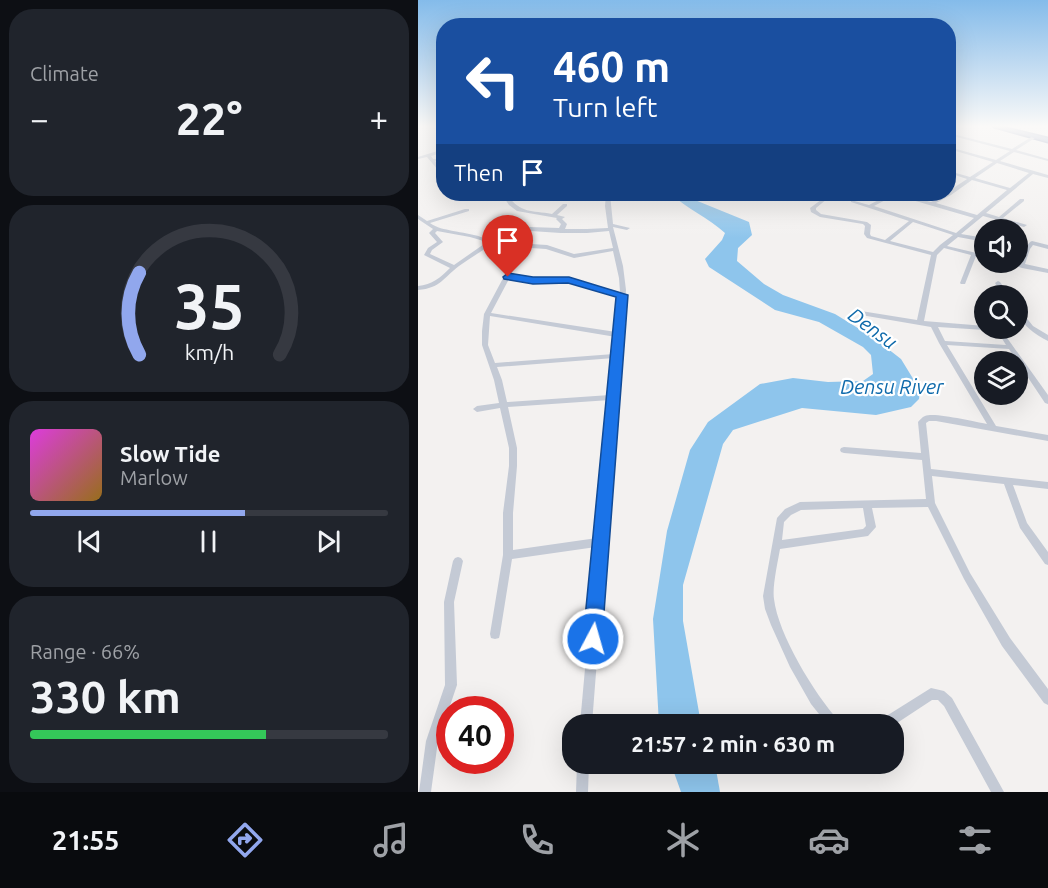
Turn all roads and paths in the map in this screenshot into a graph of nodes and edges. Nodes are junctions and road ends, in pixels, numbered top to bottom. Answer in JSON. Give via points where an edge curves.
{"nodes":[{"id":1,"x":996,"y":164,"type":"edge"},
{"id":2,"x":1000,"y":164,"type":"edge"},
{"id":3,"x":956,"y":173,"type":"edge"},
{"id":4,"x":1031,"y":173,"type":"junction"},
{"id":5,"x":1048,"y":177,"type":"edge"},
{"id":6,"x":973,"y":179,"type":"junction"},
{"id":7,"x":956,"y":189,"type":"edge"},
{"id":8,"x":1011,"y":190,"type":"junction"},
{"id":9,"x":1022,"y":200,"type":"dead end"},
{"id":10,"x":509,"y":201,"type":"edge"},
{"id":11,"x":609,"y":201,"type":"edge"},
{"id":12,"x":822,"y":201,"type":"edge"},
{"id":13,"x":853,"y":201,"type":"dead end"},
{"id":14,"x":882,"y":201,"type":"edge"},
{"id":15,"x":920,"y":201,"type":"edge"},
{"id":16,"x":936,"y":201,"type":"edge"},
{"id":17,"x":931,"y":204,"type":"junction"},
{"id":18,"x":565,"y":205,"type":"dead end"},
{"id":19,"x":870,"y":207,"type":"junction"},
{"id":20,"x":467,"y":210,"type":"dead end"},
{"id":21,"x":554,"y":215,"type":"junction"},
{"id":22,"x":980,"y":216,"type":"junction"},
{"id":23,"x":418,"y":217,"type":"edge"},
{"id":24,"x":999,"y":219,"type":"joint"},
{"id":25,"x":912,"y":221,"type":"junction"},
{"id":26,"x":428,"y":222,"type":"junction"},
{"id":27,"x":612,"y":227,"type":"junction"},
{"id":28,"x":501,"y":228,"type":"dead end"},
{"id":29,"x":627,"y":228,"type":"dead end"},
{"id":30,"x":436,"y":229,"type":"junction"},
{"id":31,"x":561,"y":231,"type":"junction"},
{"id":32,"x":957,"y":235,"type":"junction"},
{"id":33,"x":974,"y":238,"type":"edge"},
{"id":34,"x":887,"y":241,"type":"junction"},
{"id":35,"x":491,"y":242,"type":"junction"},
{"id":36,"x":942,"y":246,"type":"junction"},
{"id":37,"x":1048,"y":247,"type":"edge"},
{"id":38,"x":1028,"y":248,"type":"edge"},
{"id":39,"x":616,"y":249,"type":"junction"},
{"id":40,"x":505,"y":254,"type":"junction"},
{"id":41,"x":934,"y":254,"type":"junction"},
{"id":42,"x":974,"y":255,"type":"joint"},
{"id":43,"x":454,"y":267,"type":"junction"},
{"id":44,"x":1028,"y":267,"type":"edge"},
{"id":45,"x":1048,"y":271,"type":"edge"},
{"id":46,"x":508,"y":277,"type":"junction"},
{"id":47,"x":963,"y":283,"type":"dead end"},
{"id":48,"x":418,"y":288,"type":"edge"},
{"id":49,"x":622,"y":295,"type":"junction"},
{"id":50,"x":861,"y":312,"type":"dead end"},
{"id":51,"x":487,"y":314,"type":"junction"},
{"id":52,"x":920,"y":323,"type":"junction"},
{"id":53,"x":1028,"y":323,"type":"edge"},
{"id":54,"x":934,"y":325,"type":"junction"},
{"id":55,"x":974,"y":327,"type":"edge"},
{"id":56,"x":619,"y":335,"type":"junction"},
{"id":57,"x":1004,"y":339,"type":"edge"},
{"id":58,"x":1048,"y":339,"type":"edge"},
{"id":59,"x":942,"y":343,"type":"junction"},
{"id":60,"x":1009,"y":347,"type":"junction"},
{"id":61,"x":617,"y":356,"type":"junction"},
{"id":62,"x":493,"y":365,"type":"junction"},
{"id":63,"x":612,"y":397,"type":"junction"},
{"id":64,"x":1048,"y":401,"type":"edge"},
{"id":65,"x":503,"y":405,"type":"junction"},
{"id":66,"x":476,"y":409,"type":"dead end"},
{"id":67,"x":993,"y":428,"type":"junction"},
{"id":68,"x":1048,"y":438,"type":"edge"},
{"id":69,"x":844,"y":450,"type":"dead end"},
{"id":70,"x":926,"y":458,"type":"junction"},
{"id":71,"x":928,"y":472,"type":"junction"},
{"id":72,"x":1008,"y":483,"type":"junction"},
{"id":73,"x":1048,"y":486,"type":"edge"},
{"id":74,"x":931,"y":503,"type":"junction"},
{"id":75,"x":867,"y":505,"type":"junction"},
{"id":76,"x":601,"y":542,"type":"junction"},
{"id":77,"x":777,"y":544,"type":"junction"},
{"id":78,"x":508,"y":555,"type":"junction"},
{"id":79,"x":458,"y":561,"type":"dead end"},
{"id":80,"x":1048,"y":561,"type":"edge"},
{"id":81,"x":495,"y":634,"type":"dead end"},
{"id":82,"x":1048,"y":699,"type":"edge"},
{"id":83,"x":587,"y":714,"type":"edge"},
{"id":84,"x":824,"y":714,"type":"edge"},
{"id":85,"x":900,"y":714,"type":"edge"},
{"id":86,"x":583,"y":774,"type":"edge"},
{"id":87,"x":425,"y":792,"type":"edge"},
{"id":88,"x":582,"y":792,"type":"edge"},
{"id":89,"x":998,"y":792,"type":"edge"}],
"edges":[{"from":1,"to":6,"type":"street"},
{"from":2,"to":4,"type":"street"},
{"from":3,"to":6,"type":"street"},
{"from":4,"to":5,"type":"street"},
{"from":4,"to":8,"type":"street"},
{"from":6,"to":7,"type":"street"},
{"from":6,"to":8,"type":"street"},
{"from":8,"to":22,"type":"street"},
{"from":9,"to":24,"type":"street"},
{"from":10,"to":21,"type":"street","via":[[519,210]]},
{"from":11,"to":27,"type":"street"},
{"from":12,"to":34,"type":"street","via":[[813,211],[865,223],[869,237]]},
{"from":13,"to":19,"type":"street"},
{"from":14,"to":19,"type":"street"},
{"from":15,"to":17,"type":"street"},
{"from":16,"to":17,"type":"street"},
{"from":17,"to":22,"type":"street"},
{"from":18,"to":21,"type":"street"},
{"from":19,"to":25,"type":"street"},
{"from":20,"to":26,"type":"street"},
{"from":21,"to":31,"type":"street","via":[[562,217]]},
{"from":22,"to":24,"type":"street"},
{"from":22,"to":32,"type":"street"},
{"from":23,"to":26,"type":"street"},
{"from":25,"to":32,"type":"street"},
{"from":25,"to":34,"type":"street"},
{"from":26,"to":30,"type":"street"},
{"from":27,"to":29,"type":"street"},
{"from":27,"to":31,"type":"street"},
{"from":27,"to":39,"type":"street"},
{"from":28,"to":31,"type":"street"},
{"from":30,"to":35,"type":"street"},
{"from":30,"to":43,"type":"street","via":[[432,233],[440,242],[427,255]]},
{"from":32,"to":33,"type":"street"},
{"from":32,"to":36,"type":"street"},
{"from":34,"to":41,"type":"street"},
{"from":35,"to":40,"type":"street"},
{"from":35,"to":43,"type":"street"},
{"from":36,"to":41,"type":"street"},
{"from":36,"to":42,"type":"street"},
{"from":37,"to":38,"type":"street","via":[[1033,243]]},
{"from":39,"to":40,"type":"street","via":[[574,256],[530,246]]},
{"from":39,"to":49,"type":"street"},
{"from":40,"to":46,"type":"street","via":[[512,267]]},
{"from":41,"to":52,"type":"street"},
{"from":42,"to":47,"type":"street"},
{"from":43,"to":48,"type":"street","via":[[438,282]]},
{"from":44,"to":45,"type":"street"},
{"from":46,"to":49,"type":"street","via":[[569,280]]},
{"from":46,"to":51,"type":"street"},
{"from":49,"to":56,"type":"street"},
{"from":50,"to":52,"type":"street"},
{"from":51,"to":56,"type":"street"},
{"from":51,"to":62,"type":"street","via":[[485,345]]},
{"from":52,"to":54,"type":"street"},
{"from":53,"to":58,"type":"street"},
{"from":54,"to":55,"type":"street"},
{"from":54,"to":59,"type":"street"},
{"from":56,"to":61,"type":"street"},
{"from":57,"to":60,"type":"street"},
{"from":59,"to":60,"type":"street"},
{"from":59,"to":67,"type":"street"},
{"from":60,"to":64,"type":"street"},
{"from":61,"to":62,"type":"street"},
{"from":61,"to":63,"type":"street"},
{"from":62,"to":65,"type":"street"},
{"from":63,"to":65,"type":"street"},
{"from":63,"to":76,"type":"street"},
{"from":65,"to":66,"type":"street"},
{"from":65,"to":78,"type":"street","via":[[513,457]]},
{"from":67,"to":68,"type":"street"},
{"from":67,"to":70,"type":"street","via":[[927,418],[922,422]]},
{"from":69,"to":70,"type":"street"},
{"from":70,"to":71,"type":"street"},
{"from":71,"to":72,"type":"street"},
{"from":71,"to":74,"type":"street"},
{"from":72,"to":73,"type":"street"},
{"from":72,"to":80,"type":"street","via":[[1023,525]]},
{"from":74,"to":75,"type":"street"},
{"from":74,"to":82,"type":"street","via":[[1006,642]]},
{"from":75,"to":77,"type":"street","via":[[793,508],[780,521]]},
{"from":75,"to":77,"type":"street","via":[[871,527],[865,533]]},
{"from":76,"to":78,"type":"street"},
{"from":76,"to":83,"type":"street"},
{"from":77,"to":84,"type":"street","via":[[769,605]]},
{"from":78,"to":81,"type":"street"},
{"from":79,"to":87,"type":"street","via":[[449,602],[451,685],[432,741]]},
{"from":85,"to":89,"type":"street","via":[[931,694],[940,695],[948,702]]},
{"from":86,"to":88,"type":"street"}]}
